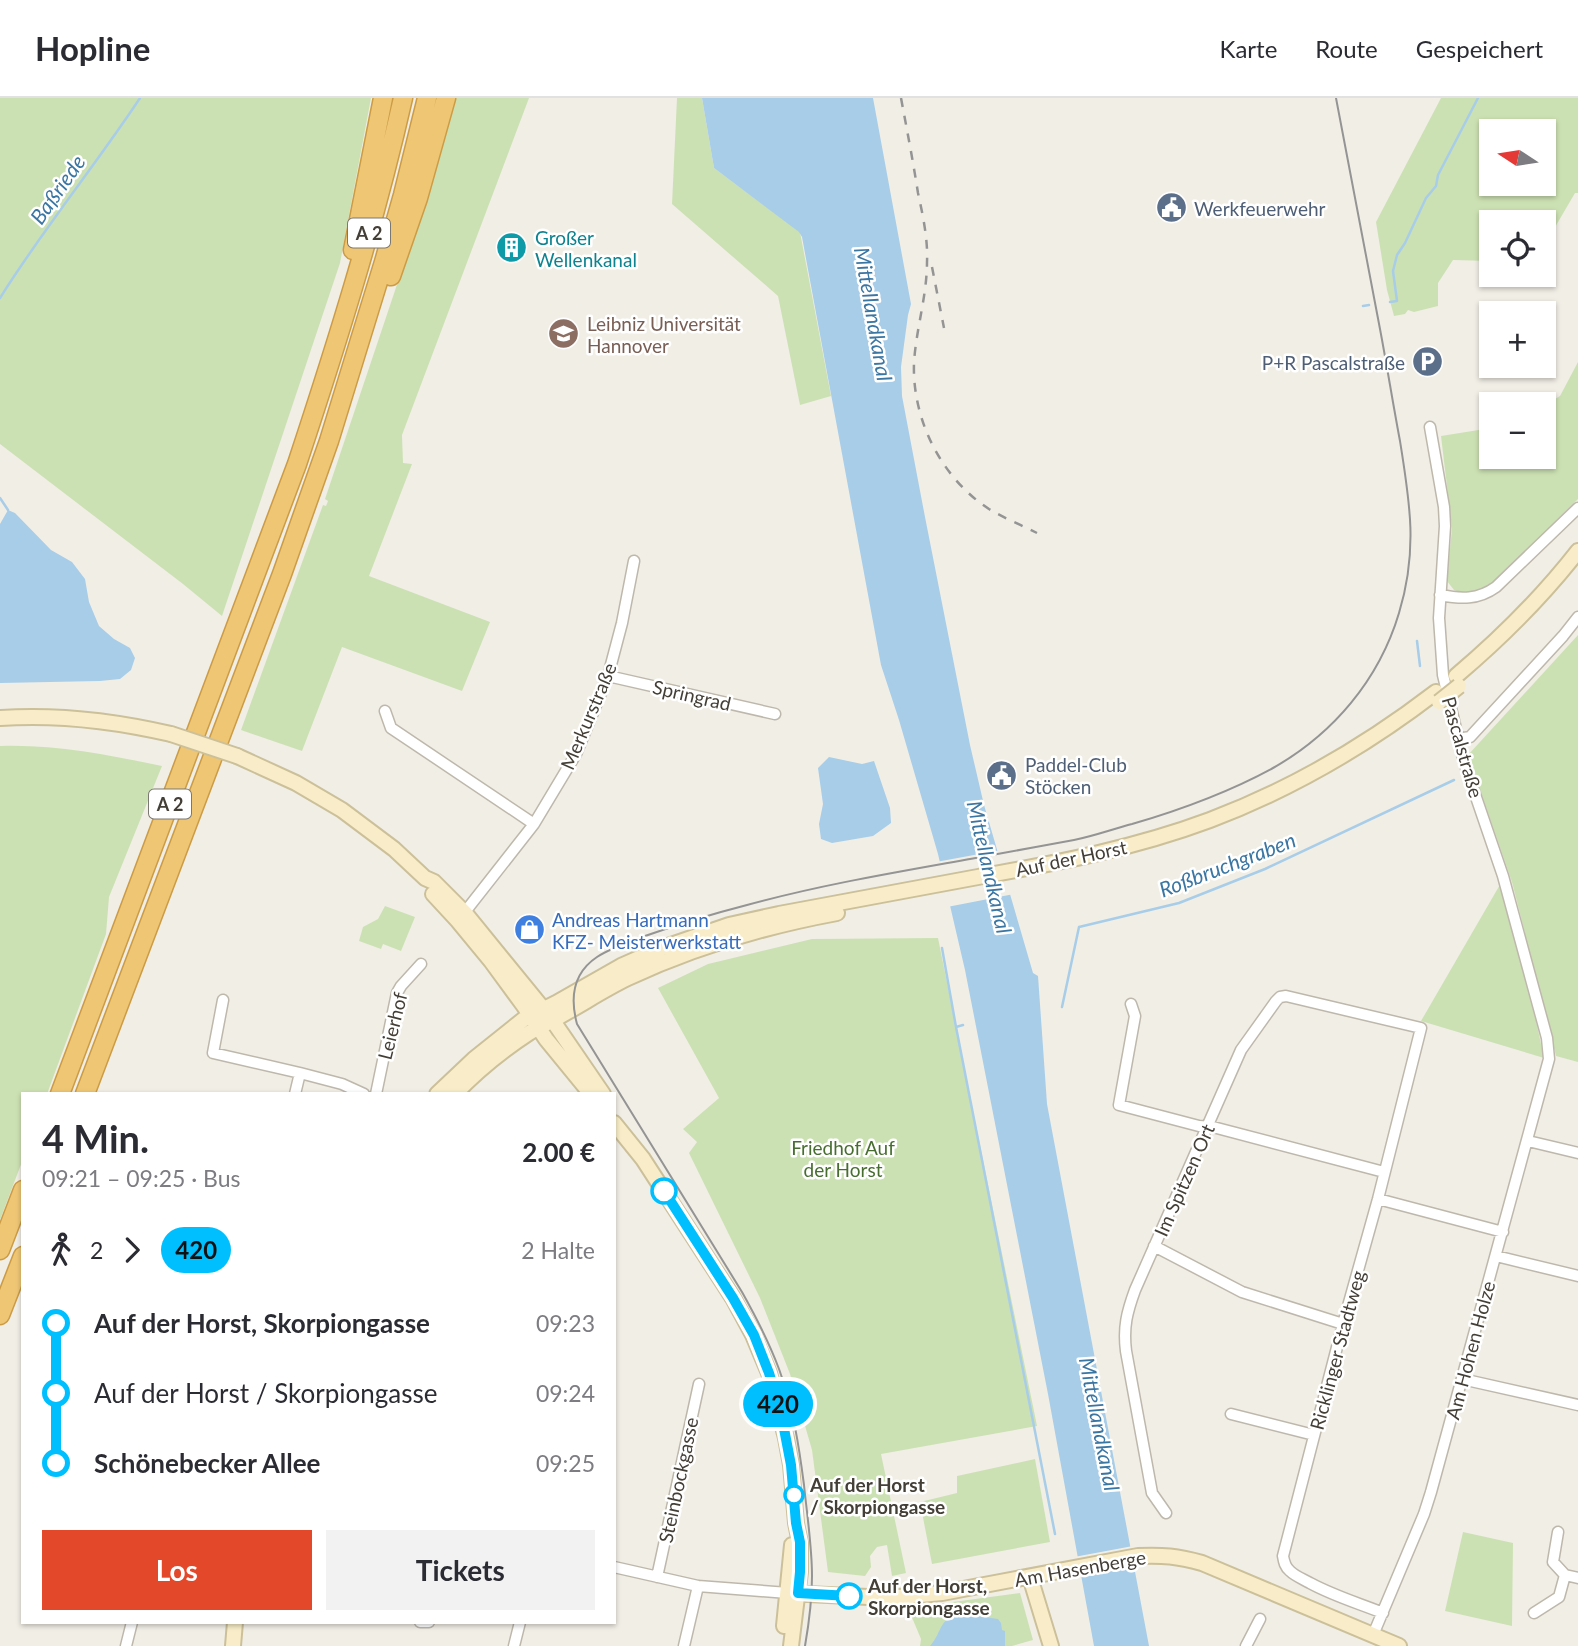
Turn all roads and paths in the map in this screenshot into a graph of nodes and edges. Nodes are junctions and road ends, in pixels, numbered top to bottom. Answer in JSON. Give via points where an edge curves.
{"nodes":[{"id":1,"x":383,"y":98,"type":"edge"},
{"id":2,"x":403,"y":98,"type":"edge"},
{"id":3,"x":427,"y":98,"type":"edge"},
{"id":4,"x":446,"y":98,"type":"edge"},
{"id":5,"x":356,"y":356,"type":"junction"},
{"id":6,"x":329,"y":366,"type":"junction"},
{"id":7,"x":1430,"y":427,"type":"dead end"},
{"id":8,"x":1578,"y":508,"type":"edge"},
{"id":9,"x":1578,"y":551,"type":"edge"},
{"id":10,"x":634,"y":561,"type":"dead end"},
{"id":11,"x":1578,"y":565,"type":"edge"},
{"id":12,"x":1440,"y":595,"type":"junction"},
{"id":13,"x":1578,"y":617,"type":"edge"},
{"id":14,"x":608,"y":676,"type":"junction"},
{"id":15,"x":1458,"y":681,"type":"junction"},
{"id":16,"x":385,"y":711,"type":"dead end"},
{"id":17,"x":775,"y":714,"type":"dead end"},
{"id":18,"x":0,"y":718,"type":"edge"},
{"id":19,"x":1458,"y":739,"type":"junction"},
{"id":20,"x":534,"y":824,"type":"junction"},
{"id":21,"x":462,"y":917,"type":"junction"},
{"id":22,"x":421,"y":964,"type":"dead end"},
{"id":23,"x":223,"y":1000,"type":"dead end"},
{"id":24,"x":1131,"y":1003,"type":"dead end"},
{"id":25,"x":541,"y":1018,"type":"junction"},
{"id":26,"x":1421,"y":1028,"type":"joint"},
{"id":27,"x":1549,"y":1059,"type":"joint"},
{"id":28,"x":300,"y":1073,"type":"junction"},
{"id":29,"x":61,"y":1092,"type":"edge"},
{"id":30,"x":86,"y":1092,"type":"edge"},
{"id":31,"x":295,"y":1092,"type":"edge"},
{"id":32,"x":360,"y":1092,"type":"edge"},
{"id":33,"x":376,"y":1092,"type":"edge"},
{"id":34,"x":440,"y":1092,"type":"edge"},
{"id":35,"x":457,"y":1092,"type":"edge"},
{"id":36,"x":589,"y":1092,"type":"edge"},
{"id":37,"x":601,"y":1092,"type":"edge"},
{"id":38,"x":616,"y":1115,"type":"edge"},
{"id":39,"x":616,"y":1125,"type":"edge"},
{"id":40,"x":1207,"y":1126,"type":"junction"},
{"id":41,"x":1528,"y":1141,"type":"junction"},
{"id":42,"x":634,"y":1147,"type":"junction"},
{"id":43,"x":1578,"y":1153,"type":"edge"},
{"id":44,"x":1384,"y":1172,"type":"junction"},
{"id":45,"x":21,"y":1195,"type":"edge"},
{"id":46,"x":1378,"y":1199,"type":"junction"},
{"id":47,"x":1503,"y":1232,"type":"junction"},
{"id":48,"x":1154,"y":1246,"type":"junction"},
{"id":49,"x":0,"y":1250,"type":"edge"},
{"id":50,"x":1496,"y":1256,"type":"junction"},
{"id":51,"x":21,"y":1261,"type":"edge"},
{"id":52,"x":1578,"y":1276,"type":"edge"},
{"id":53,"x":0,"y":1315,"type":"edge"},
{"id":54,"x":1343,"y":1324,"type":"junction"},
{"id":55,"x":1462,"y":1379,"type":"junction"},
{"id":56,"x":699,"y":1384,"type":"dead end"},
{"id":57,"x":1578,"y":1405,"type":"edge"},
{"id":58,"x":1231,"y":1414,"type":"dead end"},
{"id":59,"x":1314,"y":1436,"type":"junction"},
{"id":60,"x":1166,"y":1513,"type":"dead end"},
{"id":61,"x":1558,"y":1532,"type":"dead end"},
{"id":62,"x":616,"y":1567,"type":"edge"},
{"id":63,"x":1564,"y":1575,"type":"junction"},
{"id":64,"x":657,"y":1577,"type":"junction"},
{"id":65,"x":1030,"y":1577,"type":"junction"},
{"id":66,"x":1578,"y":1578,"type":"edge"},
{"id":67,"x":698,"y":1586,"type":"junction"},
{"id":68,"x":793,"y":1593,"type":"junction"},
{"id":69,"x":1383,"y":1613,"type":"junction"},
{"id":70,"x":1534,"y":1613,"type":"dead end"},
{"id":71,"x":1260,"y":1619,"type":"dead end"},
{"id":72,"x":132,"y":1624,"type":"edge"},
{"id":73,"x":235,"y":1624,"type":"edge"},
{"id":74,"x":520,"y":1624,"type":"edge"},
{"id":75,"x":1373,"y":1635,"type":"junction"},
{"id":76,"x":126,"y":1646,"type":"edge"},
{"id":77,"x":233,"y":1646,"type":"edge"},
{"id":78,"x":514,"y":1646,"type":"edge"},
{"id":79,"x":684,"y":1646,"type":"edge"},
{"id":80,"x":782,"y":1646,"type":"edge"},
{"id":81,"x":791,"y":1646,"type":"edge"},
{"id":82,"x":1051,"y":1646,"type":"edge"},
{"id":83,"x":1245,"y":1646,"type":"edge"},
{"id":84,"x":1399,"y":1646,"type":"edge"}],
"edges":[{"from":1,"to":6,"type":"highway"},
{"from":2,"to":6,"type":"highway","number":"A 2"},
{"from":3,"to":5,"type":"highway","number":"A 2"},
{"from":4,"to":5,"type":"highway","via":[[405,239]]},
{"from":5,"to":30,"type":"highway","number":"A 2","via":[[282,574]]},
{"from":6,"to":29,"type":"highway","number":"A 2","via":[[298,464]]},
{"from":7,"to":12,"type":"street","name":"Pascalstraße","via":[[1444,507]]},
{"from":8,"to":12,"type":"street","via":[[1488,593],[1468,598]]},
{"from":9,"to":15,"type":"street","name":"Auf der Horst"},
{"from":10,"to":14,"type":"street","name":"Merkurstraße"},
{"from":11,"to":15,"type":"street","name":"Auf der Horst","via":[[1517,633]]},
{"from":12,"to":19,"type":"street","name":"Pascalstraße","via":[[1443,675]]},
{"from":13,"to":19,"type":"street","via":[[1470,737]]},
{"from":14,"to":17,"type":"street","name":"Springrad"},
{"from":14,"to":20,"type":"street","name":"Merkurstraße","via":[[576,754]]},
{"from":15,"to":25,"type":"street","name":"Auf der Horst","via":[[1333,762],[1210,820],[1128,847],[1014,875],[729,925],[621,966]]},
{"from":16,"to":20,"type":"street","via":[[391,727]]},
{"from":18,"to":21,"type":"street","bridge":true,"via":[[63,717],[171,734],[284,776],[342,810],[394,849],[425,878],[427,888]]},
{"from":19,"to":27,"type":"street","name":"Pascalstraße","via":[[1503,876]]},
{"from":20,"to":21,"type":"street","name":"Merkurstraße"},
{"from":21,"to":25,"type":"street","via":[[491,961]]},
{"from":22,"to":33,"type":"street","name":"Leierhof","via":[[397,993]]},
{"from":23,"to":28,"type":"street","via":[[213,1053]]},
{"from":24,"to":40,"type":"street","via":[[1135,1016],[1119,1105]]},
{"from":25,"to":34,"type":"street","name":"Auf der Horst","via":[[524,1018]]},
{"from":25,"to":35,"type":"street","name":"Auf der Horst"},
{"from":25,"to":36,"type":"street","via":[[550,1045]]},
{"from":25,"to":37,"type":"street"},
{"from":26,"to":40,"type":"street","name":"Im Spitzen Ort","via":[[1291,996],[1280,998],[1241,1050]]},
{"from":26,"to":44,"type":"street","name":"Ricklinger Stadtweg"},
{"from":27,"to":41,"type":"street","name":"Am Hohen Holze"},
{"from":28,"to":31,"type":"street"},
{"from":28,"to":32,"type":"street"},
{"from":38,"to":42,"type":"street"},
{"from":39,"to":42,"type":"street"},
{"from":40,"to":44,"type":"street"},
{"from":40,"to":48,"type":"street","name":"Im Spitzen Ort"},
{"from":41,"to":43,"type":"street"},
{"from":41,"to":47,"type":"street","name":"Am Hohen Holze"},
{"from":42,"to":68,"type":"street","via":[[719,1276],[754,1335],[769,1373],[791,1465],[796,1523]]},
{"from":44,"to":46,"type":"street","name":"Ricklinger Stadtweg"},
{"from":45,"to":49,"type":"highway"},
{"from":46,"to":47,"type":"street"},
{"from":46,"to":54,"type":"street","name":"Ricklinger Stadtweg"},
{"from":47,"to":50,"type":"street","name":"Am Hohen Holze"},
{"from":48,"to":54,"type":"street","via":[[1242,1292]]},
{"from":48,"to":60,"type":"street","name":"Im Spitzen Ort","via":[[1126,1316],[1124,1334],[1152,1493]]},
{"from":50,"to":52,"type":"street"},
{"from":50,"to":55,"type":"street","name":"Am Hohen Holze"},
{"from":51,"to":53,"type":"highway"},
{"from":54,"to":59,"type":"street","name":"Ricklinger Stadtweg"},
{"from":55,"to":57,"type":"street"},
{"from":55,"to":69,"type":"street","name":"Am Hohen Holze","via":[[1424,1514]]},
{"from":56,"to":64,"type":"street","name":"Steinbockgasse"},
{"from":58,"to":59,"type":"street"},
{"from":59,"to":69,"type":"street","name":"Ricklinger Stadtweg","via":[[1284,1563],[1297,1576],[1332,1595]]},
{"from":61,"to":63,"type":"street","via":[[1553,1562]]},
{"from":62,"to":64,"type":"street"},
{"from":63,"to":66,"type":"street"},
{"from":63,"to":70,"type":"street","via":[[1559,1597]]},
{"from":64,"to":67,"type":"street"},
{"from":65,"to":68,"type":"street","name":"Am Hasenberge","via":[[888,1598]]},
{"from":65,"to":75,"type":"street","name":"Am Hasenberge","via":[[1138,1556],[1182,1557]]},
{"from":65,"to":82,"type":"street"},
{"from":67,"to":68,"type":"street"},
{"from":67,"to":79,"type":"street"},
{"from":68,"to":80,"type":"street"},
{"from":68,"to":81,"type":"street"},
{"from":69,"to":75,"type":"street","name":"Am Hohen Holze"},
{"from":71,"to":83,"type":"street"},
{"from":72,"to":76,"type":"street"},
{"from":73,"to":77,"type":"street"},
{"from":74,"to":78,"type":"street"},
{"from":75,"to":84,"type":"street","name":"Am Hasenberge"}]}
